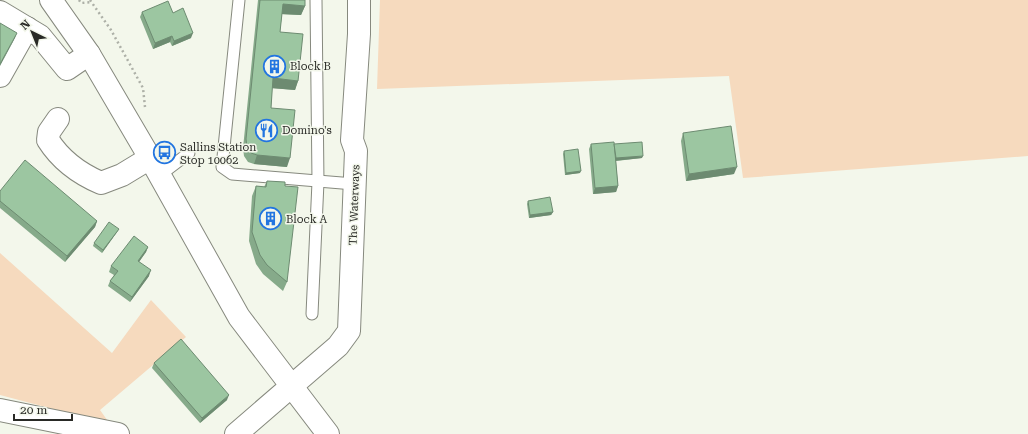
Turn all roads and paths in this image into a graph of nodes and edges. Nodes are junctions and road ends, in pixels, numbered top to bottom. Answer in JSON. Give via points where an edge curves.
{"nodes":[{"id":1,"x":51,"y":0,"type":"edge"},
{"id":2,"x":79,"y":0,"type":"edge"},
{"id":3,"x":239,"y":0,"type":"edge"},
{"id":4,"x":316,"y":0,"type":"edge"},
{"id":5,"x":359,"y":0,"type":"edge"},
{"id":6,"x":91,"y":1,"type":"edge"},
{"id":7,"x":0,"y":12,"type":"edge"},
{"id":8,"x":27,"y":28,"type":"junction"},
{"id":9,"x":89,"y":54,"type":"junction"},
{"id":10,"x":0,"y":76,"type":"edge"},
{"id":11,"x":147,"y":111,"type":"dead end"},
{"id":12,"x":58,"y":119,"type":"dead end"},
{"id":13,"x":189,"y":153,"type":"dead end"},
{"id":14,"x":155,"y":167,"type":"junction"},
{"id":15,"x":318,"y":182,"type":"junction"},
{"id":16,"x":354,"y":184,"type":"junction"},
{"id":17,"x":312,"y":314,"type":"dead end"},
{"id":18,"x":292,"y":387,"type":"junction"},
{"id":19,"x":0,"y":410,"type":"edge"},
{"id":20,"x":118,"y":434,"type":"edge"},
{"id":21,"x":236,"y":434,"type":"edge"},
{"id":22,"x":328,"y":434,"type":"edge"}],
"edges":[{"from":1,"to":9,"type":"street"},
{"from":2,"to":6,"type":"path","via":[[81,3]]},
{"from":3,"to":15,"type":"lane","via":[[222,167],[232,174]]},
{"from":4,"to":15,"type":"lane"},
{"from":5,"to":16,"type":"street","name":"The Waterways","via":[[352,140],[356,151]]},
{"from":6,"to":11,"type":"path","via":[[111,30],[143,88]]},
{"from":7,"to":8,"type":"street"},
{"from":8,"to":9,"type":"street","via":[[40,36],[67,69]]},
{"from":8,"to":10,"type":"street"},
{"from":9,"to":14,"type":"street"},
{"from":12,"to":14,"type":"street","via":[[49,132],[48,140],[53,148],[84,176],[101,183]]},
{"from":13,"to":14,"type":"lane"},
{"from":14,"to":18,"type":"street","via":[[239,317]]},
{"from":15,"to":16,"type":"lane"},
{"from":15,"to":17,"type":"lane"},
{"from":16,"to":18,"type":"street","name":"The Waterways","via":[[349,331],[338,346]]},
{"from":18,"to":21,"type":"street","name":"The Waterways"},
{"from":18,"to":22,"type":"street"},
{"from":19,"to":20,"type":"street"}]}
